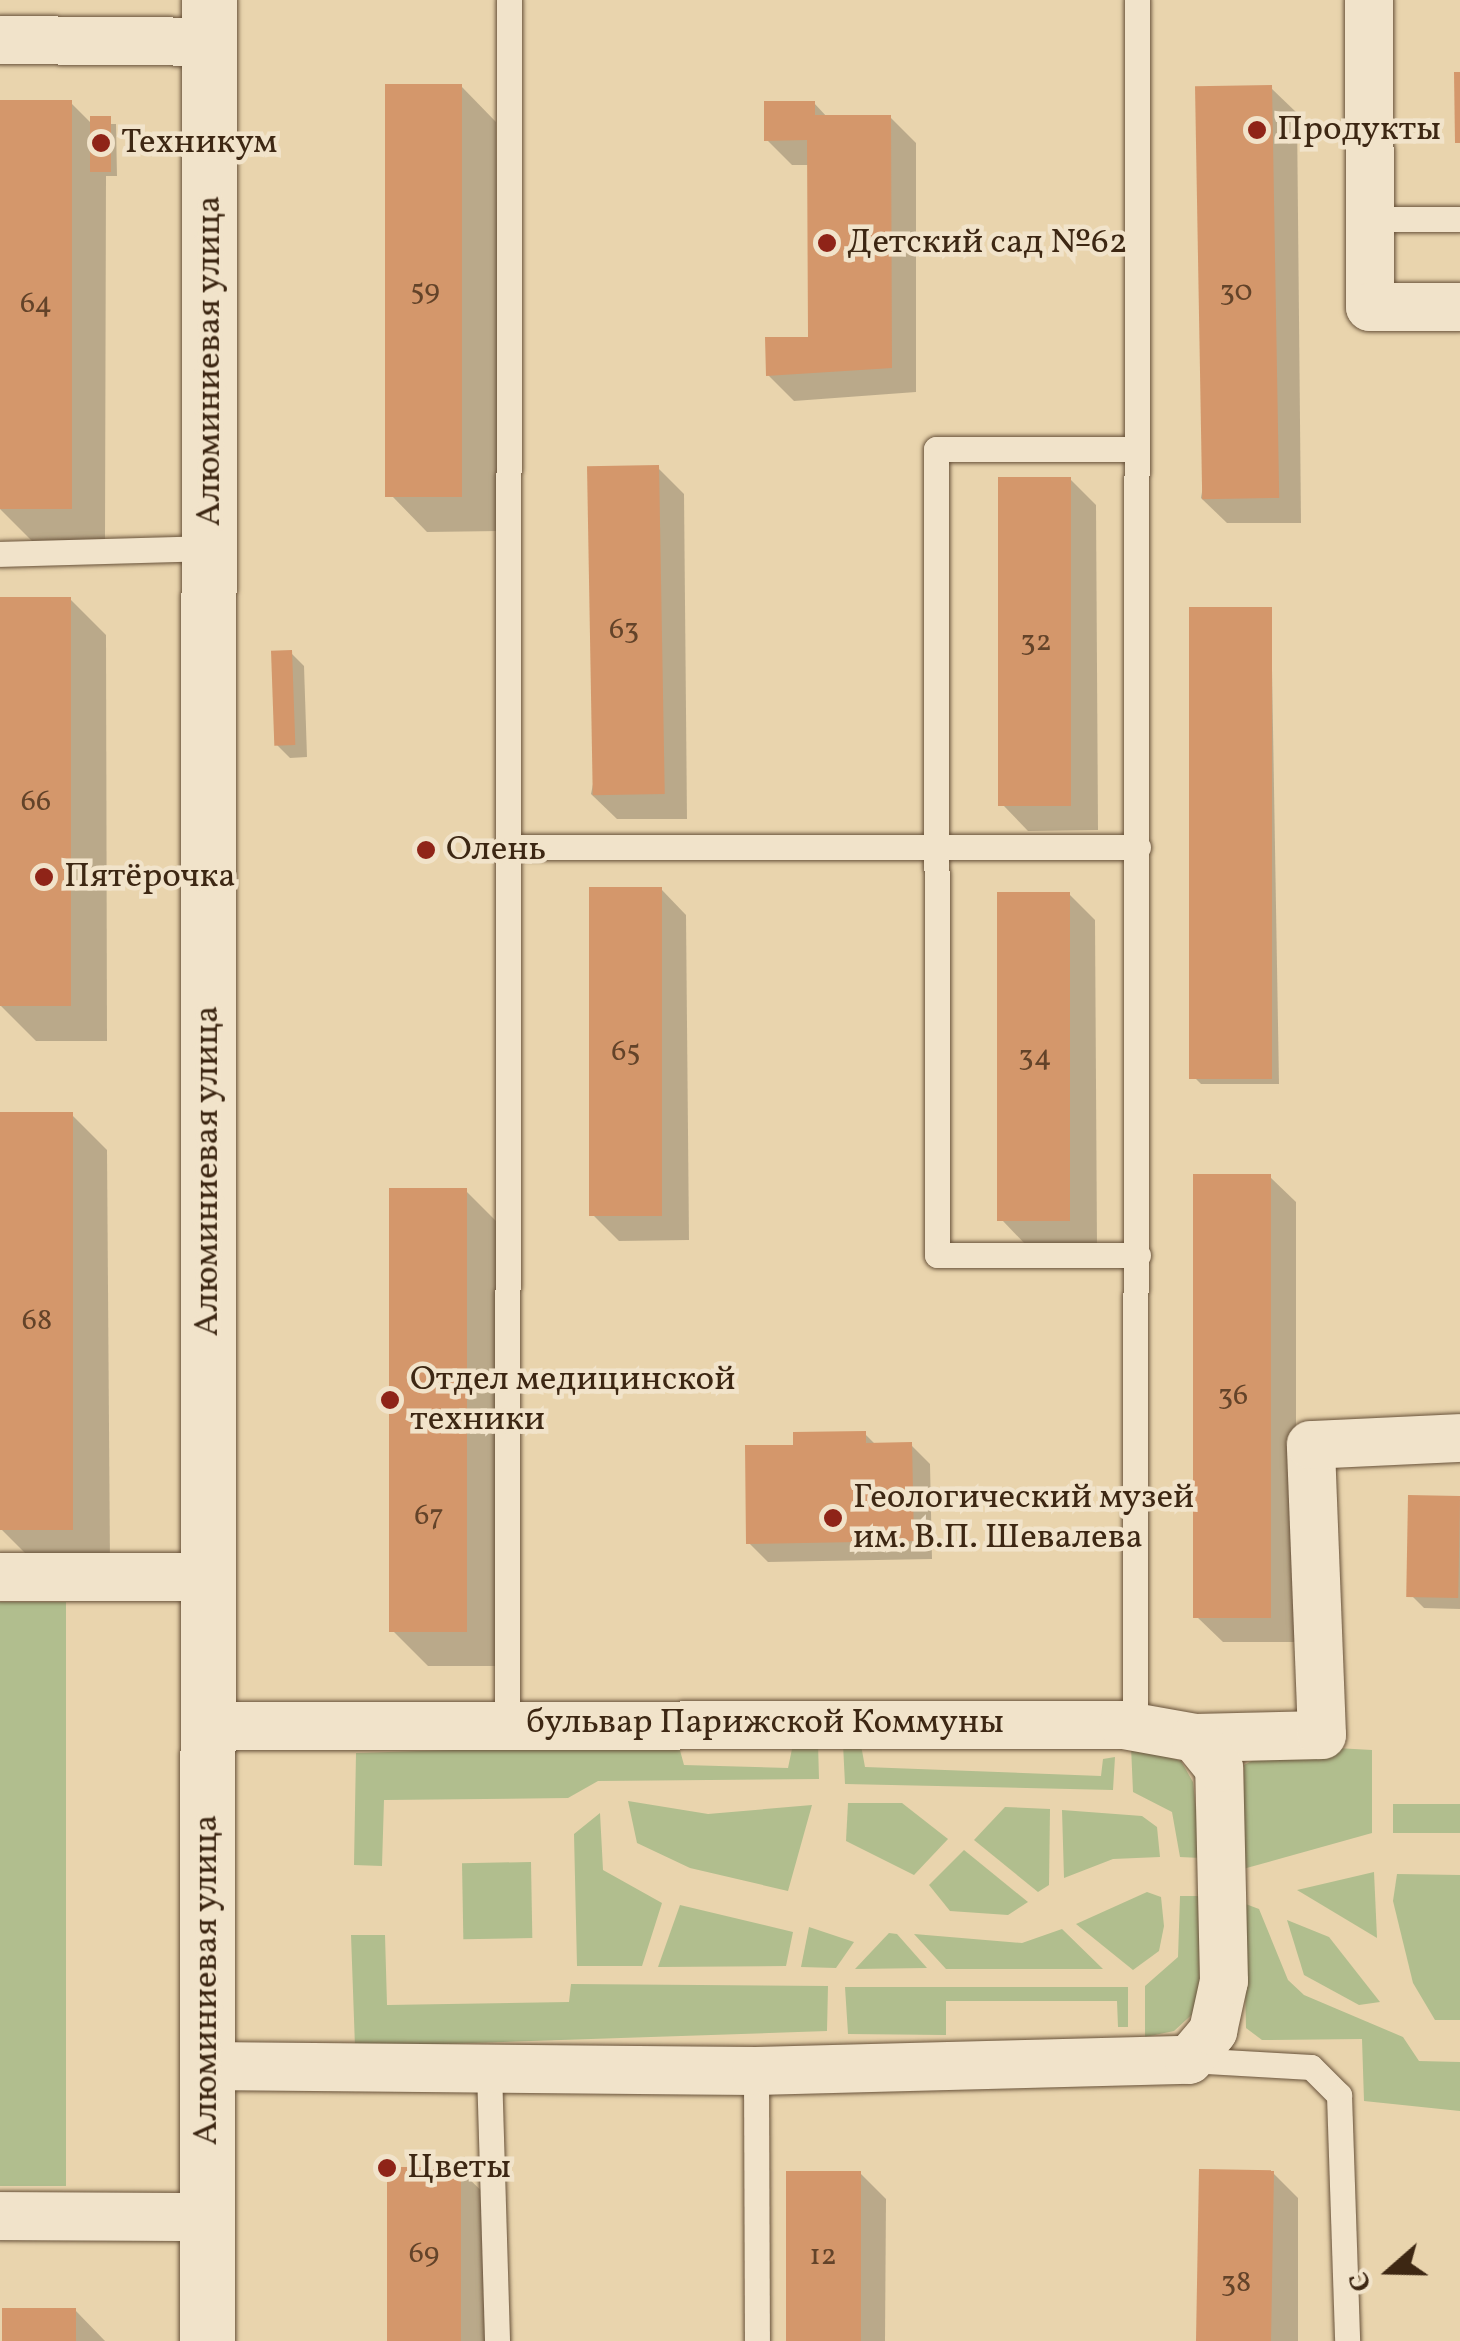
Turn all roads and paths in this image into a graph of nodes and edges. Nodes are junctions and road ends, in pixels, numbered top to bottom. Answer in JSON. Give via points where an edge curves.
{"nodes":[{"id":1,"x":509,"y":0,"type":"edge"},
{"id":2,"x":1137,"y":0,"type":"edge"},
{"id":3,"x":1369,"y":0,"type":"edge"},
{"id":4,"x":210,"y":21,"type":"edge"},
{"id":5,"x":0,"y":40,"type":"edge"},
{"id":6,"x":1370,"y":219,"type":"junction"},
{"id":7,"x":1460,"y":220,"type":"edge"},
{"id":8,"x":1460,"y":307,"type":"edge"},
{"id":9,"x":1137,"y":448,"type":"junction"},
{"id":10,"x":210,"y":548,"type":"junction"},
{"id":11,"x":0,"y":554,"type":"edge"},
{"id":12,"x":510,"y":847,"type":"junction"},
{"id":13,"x":937,"y":847,"type":"junction"},
{"id":14,"x":1138,"y":847,"type":"junction"},
{"id":15,"x":1138,"y":1256,"type":"junction"},
{"id":16,"x":1460,"y":1438,"type":"edge"},
{"id":17,"x":207,"y":1576,"type":"junction"},
{"id":18,"x":0,"y":1577,"type":"edge"},
{"id":19,"x":507,"y":1722,"type":"junction"},
{"id":20,"x":1135,"y":1725,"type":"junction"},
{"id":21,"x":208,"y":1726,"type":"junction"},
{"id":22,"x":1195,"y":1738,"type":"junction"},
{"id":23,"x":1188,"y":2060,"type":"junction"},
{"id":24,"x":205,"y":2066,"type":"junction"},
{"id":25,"x":490,"y":2070,"type":"junction"},
{"id":26,"x":756,"y":2071,"type":"junction"},
{"id":27,"x":0,"y":2216,"type":"edge"},
{"id":28,"x":206,"y":2216,"type":"junction"},
{"id":29,"x":207,"y":2341,"type":"edge"},
{"id":30,"x":497,"y":2341,"type":"edge"},
{"id":31,"x":757,"y":2341,"type":"edge"},
{"id":32,"x":1347,"y":2341,"type":"edge"}],
"edges":[{"from":1,"to":12,"type":"lane"},
{"from":2,"to":9,"type":"lane"},
{"from":3,"to":6,"type":"street"},
{"from":4,"to":5,"type":"street"},
{"from":4,"to":10,"type":"main road","name":"Алюминиевая улица"},
{"from":6,"to":7,"type":"lane"},
{"from":6,"to":8,"type":"street","via":[[1370,307]]},
{"from":9,"to":13,"type":"lane","via":[[936,448]]},
{"from":9,"to":14,"type":"lane"},
{"from":10,"to":11,"type":"lane"},
{"from":10,"to":17,"type":"main road","name":"Алюминиевая улица"},
{"from":12,"to":13,"type":"lane"},
{"from":12,"to":19,"type":"lane"},
{"from":13,"to":14,"type":"lane"},
{"from":13,"to":15,"type":"lane","via":[[937,1255]]},
{"from":14,"to":15,"type":"lane"},
{"from":15,"to":20,"type":"lane"},
{"from":16,"to":22,"type":"street","name":"бульвар Парижской Коммуны","via":[[1311,1445],[1322,1736]]},
{"from":17,"to":18,"type":"street"},
{"from":17,"to":21,"type":"main road","name":"Алюминиевая улица"},
{"from":19,"to":20,"type":"street","name":"бульвар Парижской Коммуны"},
{"from":19,"to":21,"type":"street","name":"бульвар Парижской Коммуны"},
{"from":20,"to":22,"type":"street","name":"бульвар Парижской Коммуны"},
{"from":21,"to":24,"type":"main road","name":"Алюминиевая улица"},
{"from":22,"to":23,"type":"street","via":[[1219,1768],[1224,1980],[1213,2031]]},
{"from":23,"to":26,"type":"street"},
{"from":23,"to":32,"type":"lane","via":[[1311,2066],[1340,2095]]},
{"from":24,"to":25,"type":"street"},
{"from":24,"to":28,"type":"main road","name":"Алюминиевая улица"},
{"from":25,"to":26,"type":"street"},
{"from":25,"to":30,"type":"lane"},
{"from":26,"to":31,"type":"lane"},
{"from":27,"to":28,"type":"street"},
{"from":28,"to":29,"type":"main road","name":"Алюминиевая улица"}]}
